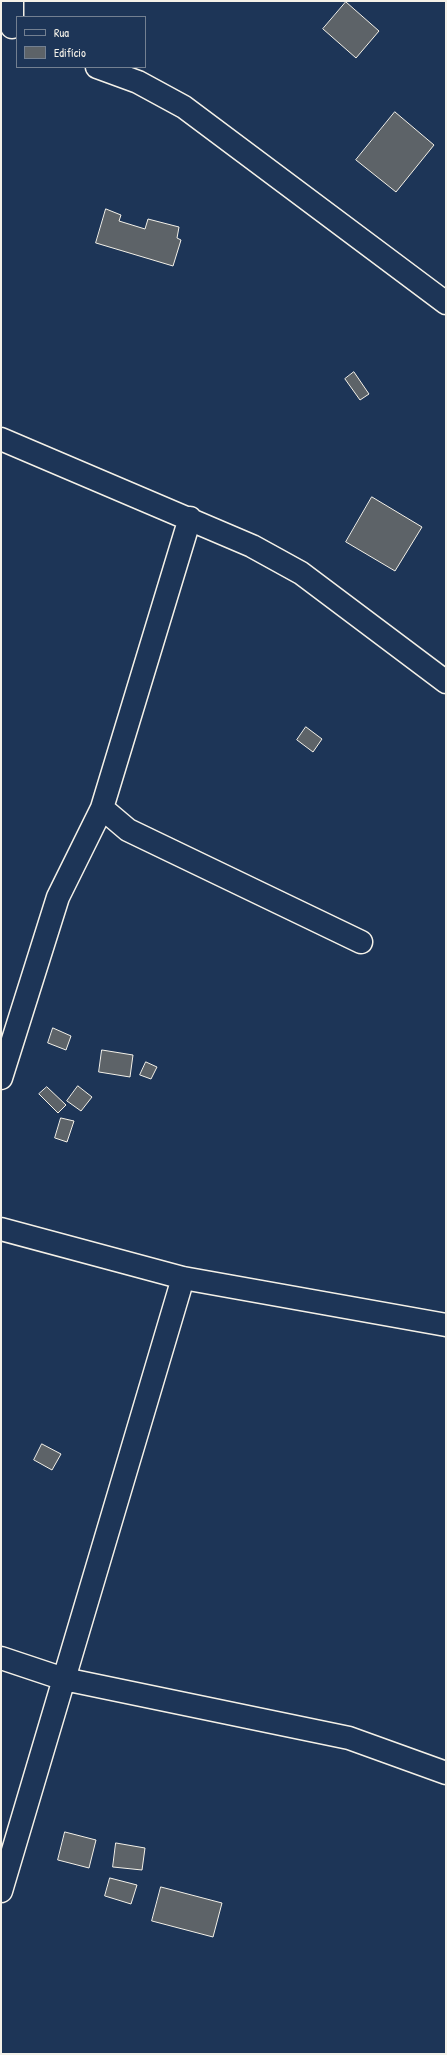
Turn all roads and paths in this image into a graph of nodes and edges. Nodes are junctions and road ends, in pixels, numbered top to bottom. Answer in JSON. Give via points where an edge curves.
{"nodes":[{"id":1,"x":12,"y":1,"type":"edge"},
{"id":2,"x":10,"y":28,"type":"edge"},
{"id":3,"x":100,"y":68,"type":"edge"},
{"id":4,"x":446,"y":303,"type":"edge"},
{"id":5,"x":1,"y":439,"type":"edge"},
{"id":6,"x":190,"y":518,"type":"junction"},
{"id":7,"x":446,"y":682,"type":"edge"},
{"id":8,"x":102,"y":808,"type":"junction"},
{"id":9,"x":361,"y":942,"type":"dead end"},
{"id":10,"x":1,"y":1078,"type":"edge"},
{"id":11,"x":1,"y":1229,"type":"edge"},
{"id":12,"x":184,"y":1278,"type":"junction"},
{"id":13,"x":446,"y":1326,"type":"edge"},
{"id":14,"x":1,"y":1658,"type":"edge"},
{"id":15,"x":64,"y":1679,"type":"junction"},
{"id":16,"x":446,"y":1773,"type":"edge"},
{"id":17,"x":1,"y":1891,"type":"edge"}],
"edges":[{"from":1,"to":2,"type":"street"},
{"from":3,"to":4,"type":"street","via":[[138,82],[184,107]]},
{"from":5,"to":6,"type":"street"},
{"from":6,"to":7,"type":"street","via":[[252,546],[301,573]]},
{"from":6,"to":8,"type":"street"},
{"from":8,"to":9,"type":"street","via":[[128,830]]},
{"from":8,"to":10,"type":"street","via":[[58,897]]},
{"from":11,"to":12,"type":"street"},
{"from":12,"to":13,"type":"street"},
{"from":12,"to":15,"type":"street"},
{"from":14,"to":15,"type":"street"},
{"from":15,"to":16,"type":"street","via":[[349,1738]]},
{"from":15,"to":17,"type":"street"}]}
